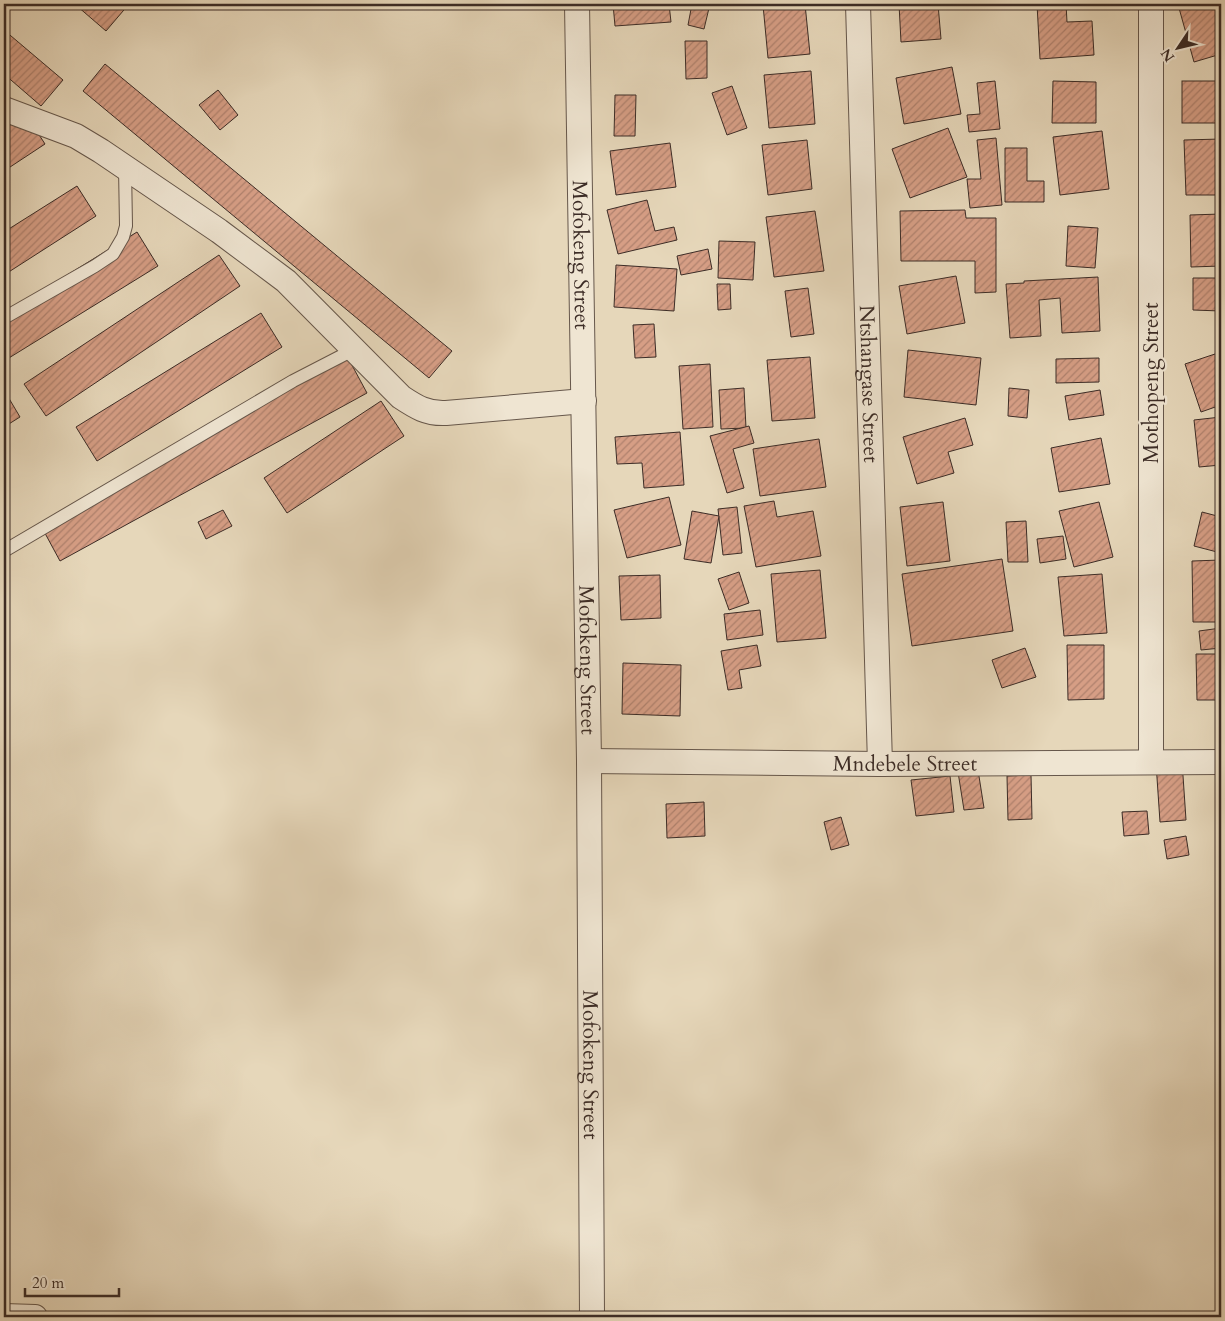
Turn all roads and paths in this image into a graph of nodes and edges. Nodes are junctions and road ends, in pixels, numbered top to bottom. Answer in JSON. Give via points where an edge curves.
{"nodes":[{"id":1,"x":577,"y":4,"type":"edge"},
{"id":2,"x":858,"y":4,"type":"edge"},
{"id":3,"x":1151,"y":4,"type":"edge"},
{"id":4,"x":4,"y":109,"type":"edge"},
{"id":5,"x":125,"y":167,"type":"junction"},
{"id":6,"x":4,"y":318,"type":"edge"},
{"id":7,"x":356,"y":349,"type":"junction"},
{"id":8,"x":584,"y":401,"type":"junction"},
{"id":9,"x":4,"y":551,"type":"edge"},
{"id":10,"x":589,"y":761,"type":"junction"},
{"id":11,"x":1151,"y":762,"type":"junction"},
{"id":12,"x":1221,"y":762,"type":"edge"},
{"id":13,"x":880,"y":764,"type":"junction"},
{"id":14,"x":4,"y":1316,"type":"edge"},
{"id":15,"x":35,"y":1317,"type":"edge"},
{"id":16,"x":592,"y":1317,"type":"edge"}],
"edges":[{"from":1,"to":8,"type":"street","name":"Mofokeng Street"},
{"from":2,"to":13,"type":"street","name":"Ntshangase Street"},
{"from":3,"to":11,"type":"street","name":"Mothopeng Street"},
{"from":4,"to":5,"type":"street","via":[[76,136]]},
{"from":5,"to":6,"type":"lane","via":[[126,226],[113,254]]},
{"from":5,"to":7,"type":"street","via":[[286,280]]},
{"from":7,"to":8,"type":"street","via":[[401,397],[432,414]]},
{"from":7,"to":9,"type":"lane","via":[[293,381]]},
{"from":8,"to":10,"type":"street","name":"Mofokeng Street"},
{"from":10,"to":13,"type":"street","name":"Mndebele Street"},
{"from":10,"to":16,"type":"street","name":"Mofokeng Street"},
{"from":11,"to":12,"type":"street","name":"Mndebele Street"},
{"from":11,"to":13,"type":"street","name":"Mndebele Street"},
{"from":14,"to":15,"type":"street"}]}
